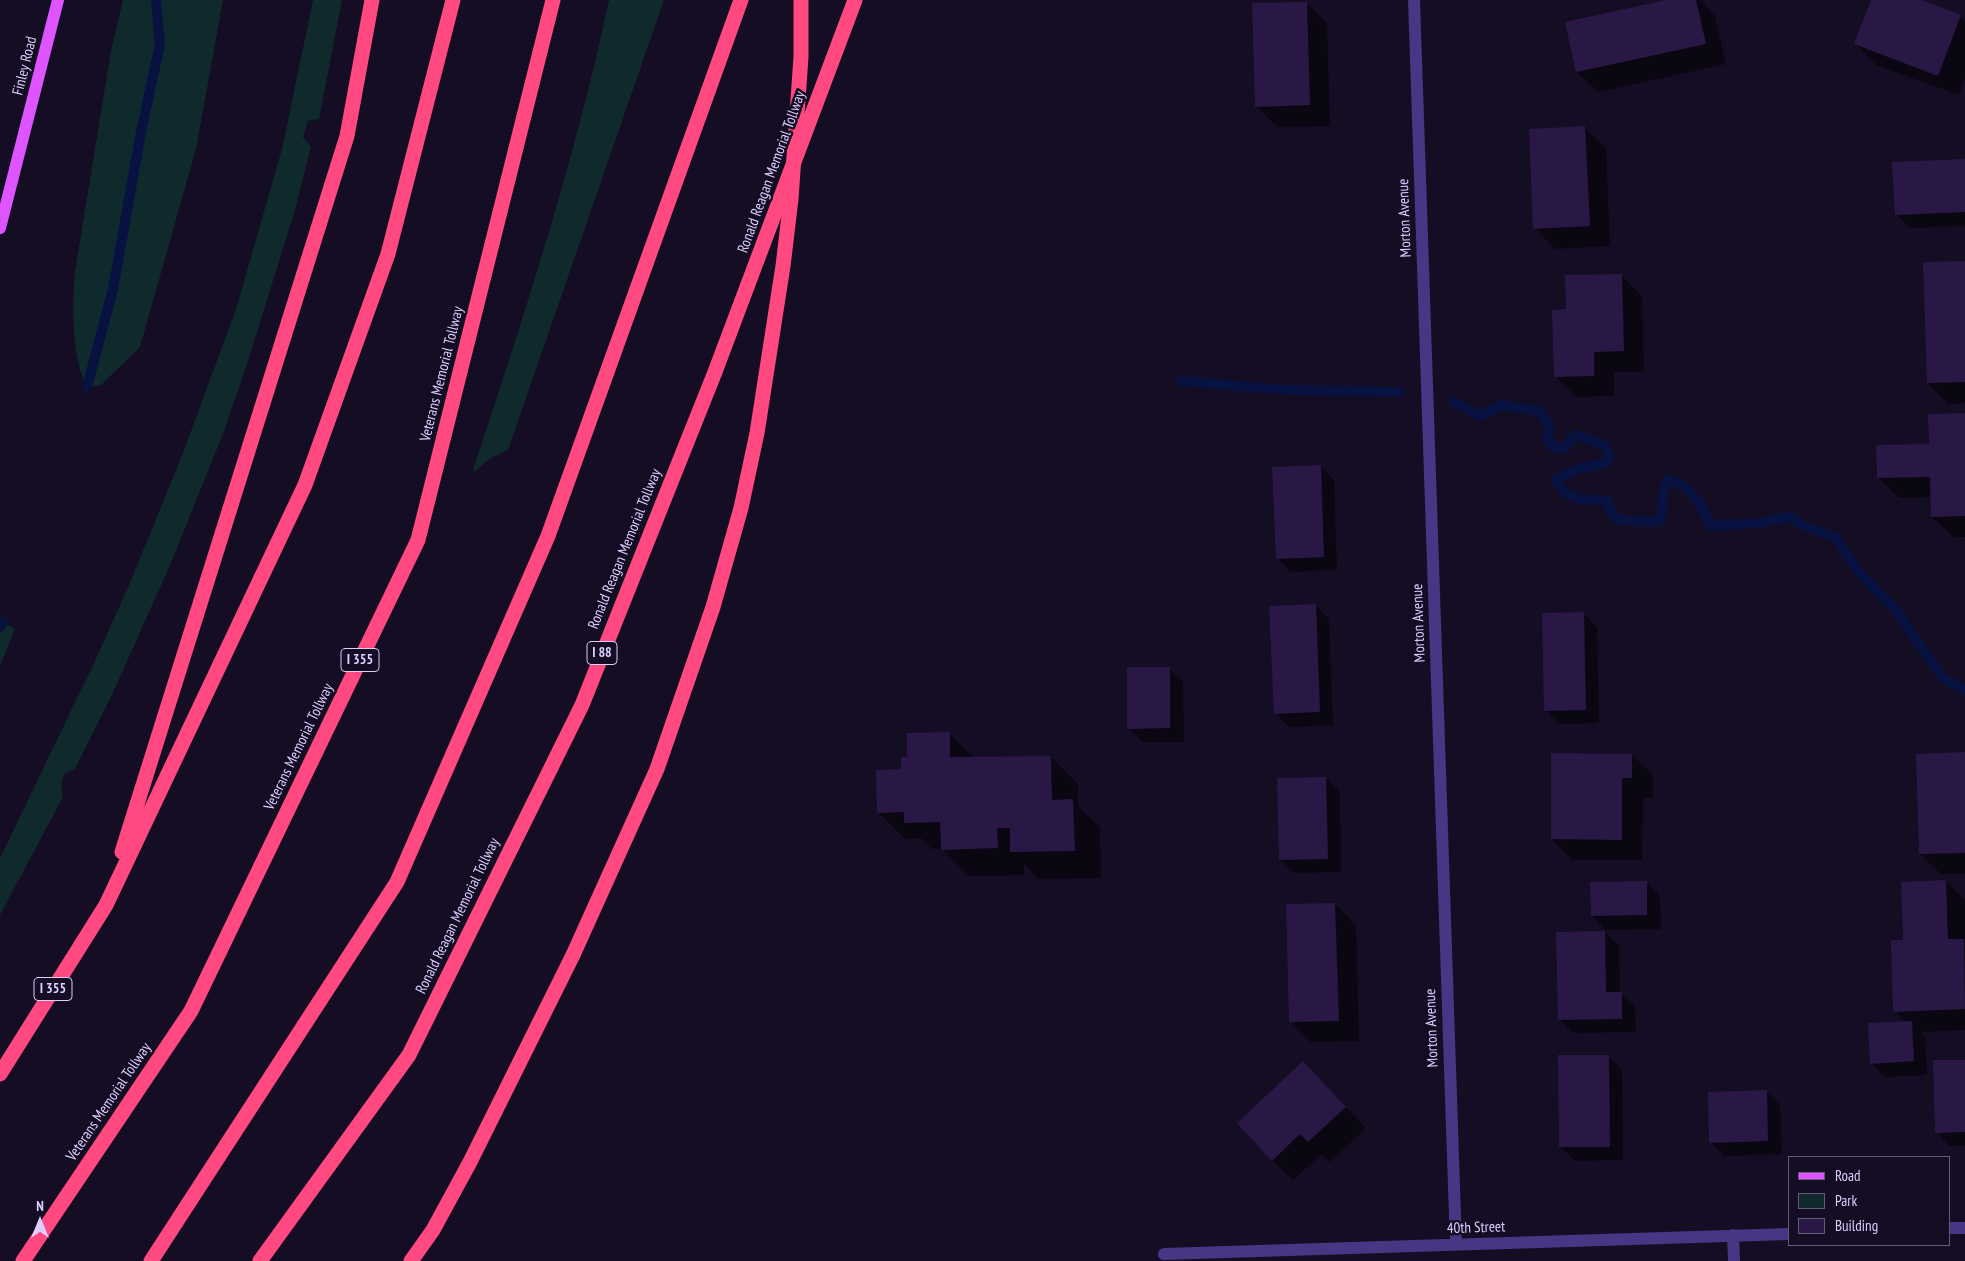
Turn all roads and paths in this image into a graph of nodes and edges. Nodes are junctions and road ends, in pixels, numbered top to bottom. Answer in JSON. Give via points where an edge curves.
{"nodes":[{"id":1,"x":58,"y":0,"type":"edge"},
{"id":2,"x":372,"y":0,"type":"edge"},
{"id":3,"x":454,"y":0,"type":"edge"},
{"id":4,"x":554,"y":0,"type":"edge"},
{"id":5,"x":740,"y":0,"type":"edge"},
{"id":6,"x":801,"y":0,"type":"edge"},
{"id":7,"x":854,"y":0,"type":"edge"},
{"id":8,"x":1414,"y":0,"type":"edge"},
{"id":9,"x":0,"y":228,"type":"edge"},
{"id":10,"x":106,"y":905,"type":"junction"},
{"id":11,"x":0,"y":1074,"type":"edge"},
{"id":12,"x":1950,"y":1228,"type":"edge"},
{"id":13,"x":1965,"y":1228,"type":"edge"},
{"id":14,"x":1788,"y":1234,"type":"edge"},
{"id":15,"x":1733,"y":1235,"type":"junction"},
{"id":16,"x":1456,"y":1245,"type":"junction"},
{"id":17,"x":1164,"y":1254,"type":"dead end"},
{"id":18,"x":23,"y":1261,"type":"edge"},
{"id":19,"x":151,"y":1261,"type":"edge"},
{"id":20,"x":260,"y":1261,"type":"edge"},
{"id":21,"x":411,"y":1261,"type":"edge"},
{"id":22,"x":1734,"y":1261,"type":"edge"}],
"edges":[{"from":1,"to":9,"type":"main road","name":"Finley Road"},
{"from":2,"to":10,"type":"highway","via":[[347,136]]},
{"from":3,"to":10,"type":"highway","number":"I 355","via":[[388,254],[305,485]]},
{"from":4,"to":18,"type":"highway","name":"Veterans Memorial Tollway","number":"I 355","via":[[418,540],[192,1011]]},
{"from":5,"to":19,"type":"highway","via":[[548,536],[397,882]]},
{"from":6,"to":21,"type":"highway","bridge":true,"via":[[801,57],[786,247],[741,508],[713,607],[657,769],[573,955],[470,1162],[433,1230]]},
{"from":7,"to":20,"type":"highway","name":"Ronald Reagan Memorial Tollway","number":"I 88","via":[[715,372],[582,705],[409,1054]]},
{"from":8,"to":16,"type":"street","name":"Morton Avenue"},
{"from":10,"to":11,"type":"highway","number":"I 355"},
{"from":12,"to":13,"type":"street"},
{"from":14,"to":15,"type":"street","name":"40th Street"},
{"from":15,"to":16,"type":"street","name":"40th Street"},
{"from":15,"to":22,"type":"street"},
{"from":16,"to":17,"type":"street","name":"40th Street"}]}
